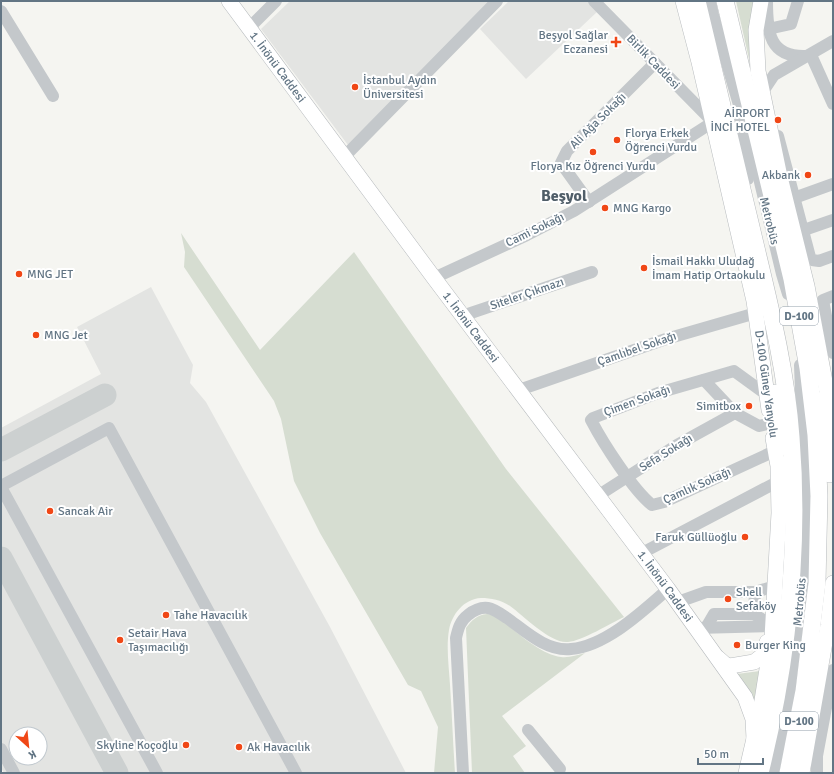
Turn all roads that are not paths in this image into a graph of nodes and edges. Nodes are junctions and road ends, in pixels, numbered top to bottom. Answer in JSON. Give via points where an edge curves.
{"nodes":[{"id":1,"x":229,"y":1,"type":"edge"},
{"id":2,"x":276,"y":1,"type":"edge"},
{"id":3,"x":497,"y":1,"type":"edge"},
{"id":4,"x":594,"y":1,"type":"edge"},
{"id":5,"x":724,"y":1,"type":"edge"},
{"id":6,"x":761,"y":1,"type":"edge"},
{"id":7,"x":767,"y":1,"type":"edge"},
{"id":8,"x":798,"y":1,"type":"edge"},
{"id":9,"x":697,"y":2,"type":"edge"},
{"id":10,"x":1,"y":11,"type":"edge"},
{"id":11,"x":250,"y":28,"type":"junction"},
{"id":12,"x":768,"y":28,"type":"junction"},
{"id":13,"x":833,"y":41,"type":"edge"},
{"id":14,"x":810,"y":55,"type":"junction"},
{"id":15,"x":655,"y":63,"type":"junction"},
{"id":16,"x":762,"y":93,"type":"junction"},
{"id":17,"x":53,"y":96,"type":"dead end"},
{"id":18,"x":833,"y":104,"type":"edge"},
{"id":19,"x":768,"y":120,"type":"junction"},
{"id":20,"x":712,"y":122,"type":"junction"},
{"id":21,"x":344,"y":157,"type":"junction"},
{"id":22,"x":833,"y":184,"type":"edge"},
{"id":23,"x":794,"y":198,"type":"junction"},
{"id":24,"x":589,"y":202,"type":"junction"},
{"id":25,"x":833,"y":220,"type":"edge"},
{"id":26,"x":804,"y":230,"type":"junction"},
{"id":27,"x":833,"y":256,"type":"edge"},
{"id":28,"x":592,"y":272,"type":"dead end"},
{"id":29,"x":434,"y":278,"type":"junction"},
{"id":30,"x":828,"y":298,"type":"edge"},
{"id":31,"x":756,"y":314,"type":"junction"},
{"id":32,"x":462,"y":316,"type":"junction"},
{"id":33,"x":777,"y":340,"type":"junction"},
{"id":34,"x":833,"y":353,"type":"edge"},
{"id":35,"x":704,"y":380,"type":"junction"},
{"id":36,"x":519,"y":390,"type":"junction"},
{"id":37,"x":768,"y":395,"type":"junction"},
{"id":38,"x":827,"y":396,"type":"junction"},
{"id":39,"x":735,"y":413,"type":"junction"},
{"id":40,"x":833,"y":417,"type":"edge"},
{"id":41,"x":771,"y":423,"type":"junction"},
{"id":42,"x":777,"y":450,"type":"junction"},
{"id":43,"x":628,"y":476,"type":"junction"},
{"id":44,"x":779,"y":481,"type":"junction"},
{"id":45,"x":1,"y":487,"type":"edge"},
{"id":46,"x":599,"y":496,"type":"junction"},
{"id":47,"x":642,"y":553,"type":"junction"},
{"id":48,"x":833,"y":583,"type":"edge"},
{"id":49,"x":775,"y":586,"type":"junction"},
{"id":50,"x":668,"y":589,"type":"junction"},
{"id":51,"x":755,"y":592,"type":"junction"},
{"id":52,"x":678,"y":602,"type":"junction"},
{"id":53,"x":754,"y":614,"type":"junction"},
{"id":54,"x":772,"y":626,"type":"junction"},
{"id":55,"x":702,"y":627,"type":"junction"},
{"id":56,"x":810,"y":638,"type":"junction"},
{"id":57,"x":714,"y":652,"type":"junction"},
{"id":58,"x":833,"y":670,"type":"edge"},
{"id":59,"x":528,"y":730,"type":"dead end"},
{"id":60,"x":754,"y":739,"type":"junction"},
{"id":61,"x":1,"y":749,"type":"edge"},
{"id":62,"x":560,"y":769,"type":"dead end"},
{"id":63,"x":803,"y":770,"type":"edge"},
{"id":64,"x":14,"y":773,"type":"edge"},
{"id":65,"x":157,"y":773,"type":"edge"},
{"id":66,"x":296,"y":773,"type":"edge"},
{"id":67,"x":463,"y":773,"type":"edge"},
{"id":68,"x":746,"y":773,"type":"edge"},
{"id":69,"x":760,"y":773,"type":"edge"},
{"id":70,"x":773,"y":773,"type":"edge"},
{"id":71,"x":788,"y":773,"type":"edge"},
{"id":72,"x":817,"y":773,"type":"edge"}],
"edges":[{"from":1,"to":11,"type":"main road","name":"1. İnönü Caddesi"},
{"from":2,"to":11,"type":"street"},
{"from":3,"to":21,"type":"street"},
{"from":4,"to":15,"type":"street","name":"Birlik Caddesi"},
{"from":5,"to":56,"type":"highway","number":"D-100","via":[[792,278],[813,402],[818,460],[819,546]]},
{"from":6,"to":16,"type":"main road","via":[[756,30],[756,54]]},
{"from":7,"to":12,"type":"street"},
{"from":8,"to":12,"type":"street","via":[[792,24]]},
{"from":9,"to":20,"type":"main road","name":"D-100 Güney Yanyolu"},
{"from":9,"to":33,"type":"highway","number":"D-100"},
{"from":9,"to":70,"type":"street","name":"Metrobüs","via":[[714,18],[802,428],[806,525],[800,617],[787,710]]},
{"from":10,"to":17,"type":"street"},
{"from":11,"to":21,"type":"main road","name":"1. İnönü Caddesi"},
{"from":12,"to":14,"type":"street","via":[[773,42],[784,52],[793,56]]},
{"from":13,"to":14,"type":"street"},
{"from":14,"to":16,"type":"street","via":[[774,75]]},
{"from":14,"to":18,"type":"street"},
{"from":15,"to":20,"type":"street","name":"Birlik Caddesi"},
{"from":15,"to":24,"type":"street","name":"Ali Ağa Sokağı","via":[[567,151],[561,163]]},
{"from":16,"to":19,"type":"main road"},
{"from":19,"to":23,"type":"street","via":[[780,141]]},
{"from":19,"to":38,"type":"main road","via":[[807,286]]},
{"from":20,"to":24,"type":"street","name":"Cami Sokağı"},
{"from":20,"to":31,"type":"main road","name":"D-100 Güney Yanyolu"},
{"from":21,"to":29,"type":"main road","name":"1. İnönü Caddesi"},
{"from":22,"to":23,"type":"street"},
{"from":23,"to":26,"type":"street"},
{"from":24,"to":29,"type":"street","name":"Cami Sokağı","via":[[527,235]]},
{"from":25,"to":26,"type":"street"},
{"from":26,"to":27,"type":"street","via":[[812,260],[819,261]]},
{"from":28,"to":32,"type":"street","name":"Siteler Çıkmazı"},
{"from":29,"to":32,"type":"main road","name":"1. İnönü Caddesi"},
{"from":30,"to":34,"type":"street"},
{"from":31,"to":36,"type":"street","name":"Çamlıbel Sokağı","via":[[666,339]]},
{"from":31,"to":37,"type":"main road","name":"D-100 Güney Yanyolu"},
{"from":32,"to":36,"type":"main road","name":"1. İnönü Caddesi"},
{"from":33,"to":42,"type":"highway","via":[[772,355],[777,411]]},
{"from":33,"to":69,"type":"highway","number":"D-100","via":[[791,436],[794,528],[780,676]]},
{"from":35,"to":37,"type":"street","via":[[734,371]]},
{"from":35,"to":39,"type":"street"},
{"from":35,"to":43,"type":"street","name":"Çimen Sokağı","via":[[658,393],[591,420]]},
{"from":36,"to":46,"type":"main road","name":"1. İnönü Caddesi"},
{"from":37,"to":41,"type":"main road","name":"D-100 Güney Yanyolu"},
{"from":38,"to":40,"type":"main road"},
{"from":38,"to":56,"type":"highway","via":[[830,513],[822,603]]},
{"from":39,"to":41,"type":"street","via":[[759,426]]},
{"from":39,"to":43,"type":"street","name":"Sefa Sokağı"},
{"from":41,"to":42,"type":"main road","name":"D-100 Güney Yanyolu"},
{"from":42,"to":43,"type":"street","name":"Çamlık Sokağı","via":[[664,502],[652,505],[644,499]]},
{"from":42,"to":44,"type":"main road","name":"D-100 Güney Yanyolu"},
{"from":43,"to":46,"type":"street","name":"Sefa Sokağı"},
{"from":44,"to":47,"type":"street"},
{"from":44,"to":49,"type":"main road","name":"D-100 Güney Yanyolu"},
{"from":45,"to":65,"type":"street"},
{"from":45,"to":66,"type":"street","via":[[109,428]]},
{"from":46,"to":47,"type":"main road","name":"1. İnönü Caddesi"},
{"from":47,"to":50,"type":"main road","name":"1. İnönü Caddesi"},
{"from":48,"to":63,"type":"main road"},
{"from":49,"to":51,"type":"street"},
{"from":49,"to":54,"type":"main road","name":"D-100 Güney Yanyolu"},
{"from":50,"to":52,"type":"main road","name":"1. İnönü Caddesi"},
{"from":50,"to":67,"type":"street","via":[[634,618],[611,633],[588,645],[571,650],[549,645],[500,613],[487,608],[475,611],[463,619],[456,638]]},
{"from":51,"to":52,"type":"street","via":[[706,592]]},
{"from":51,"to":53,"type":"street"},
{"from":52,"to":55,"type":"main road","name":"1. İnönü Caddesi"},
{"from":53,"to":54,"type":"street"},
{"from":53,"to":55,"type":"street","via":[[714,614]]},
{"from":54,"to":55,"type":"street"},
{"from":54,"to":57,"type":"main road","via":[[764,655],[754,662],[726,665]]},
{"from":54,"to":60,"type":"main road","name":"D-100 Güney Yanyolu","via":[[765,686]]},
{"from":55,"to":57,"type":"main road","name":"1. İnönü Caddesi"},
{"from":56,"to":71,"type":"highway","number":"D-100","via":[[798,725]]},
{"from":57,"to":60,"type":"main road","via":[[749,706],[753,719]]},
{"from":58,"to":72,"type":"street","via":[[817,756]]},
{"from":59,"to":62,"type":"street"},
{"from":60,"to":68,"type":"main road","name":"D-100 Güney Yanyolu"},
{"from":61,"to":64,"type":"street"}]}
